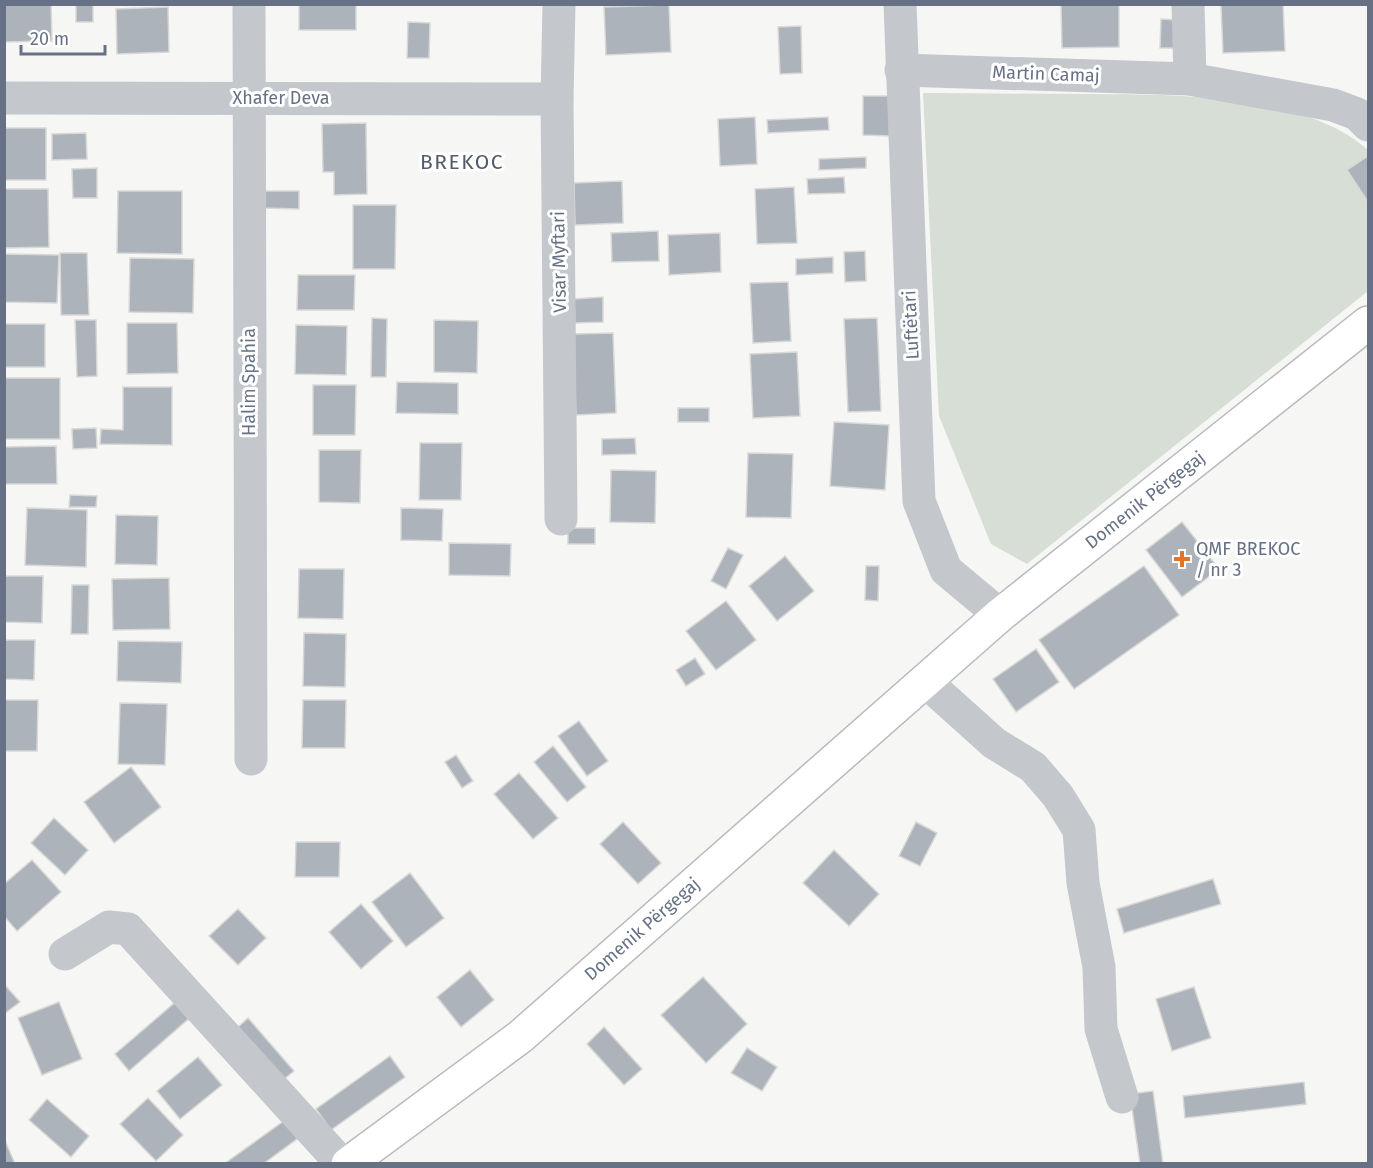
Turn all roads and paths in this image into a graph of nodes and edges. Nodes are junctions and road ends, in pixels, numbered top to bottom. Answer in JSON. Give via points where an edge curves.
{"nodes":[{"id":1,"x":249,"y":4,"type":"edge"},
{"id":2,"x":559,"y":4,"type":"edge"},
{"id":3,"x":900,"y":4,"type":"edge"},
{"id":4,"x":1188,"y":4,"type":"edge"},
{"id":5,"x":901,"y":70,"type":"junction"},
{"id":6,"x":1190,"y":79,"type":"junction"},
{"id":7,"x":4,"y":98,"type":"edge"},
{"id":8,"x":248,"y":98,"type":"junction"},
{"id":9,"x":557,"y":99,"type":"junction"},
{"id":10,"x":1368,"y":125,"type":"edge"},
{"id":11,"x":1368,"y":323,"type":"edge"},
{"id":12,"x":561,"y":519,"type":"dead end"},
{"id":13,"x":1000,"y":615,"type":"junction"},
{"id":14,"x":925,"y":681,"type":"junction"},
{"id":15,"x":251,"y":759,"type":"dead end"},
{"id":16,"x":65,"y":954,"type":"dead end"},
{"id":17,"x":1122,"y":1097,"type":"dead end"},
{"id":18,"x":342,"y":1164,"type":"edge"},
{"id":19,"x":348,"y":1164,"type":"edge"}],
"edges":[{"from":1,"to":8,"type":"street","name":"Halim Spahia"},
{"from":2,"to":9,"type":"street","name":"Visar Myftari"},
{"from":3,"to":5,"type":"street","name":"Luftëtari"},
{"from":4,"to":6,"type":"street"},
{"from":5,"to":6,"type":"street","name":"Martin Camaj"},
{"from":5,"to":13,"type":"street","name":"Luftëtari","via":[[919,501],[946,570]]},
{"from":6,"to":10,"type":"street","name":"Martin Camaj","via":[[1333,105],[1357,114]]},
{"from":7,"to":8,"type":"street","name":"Xhafer Deva"},
{"from":8,"to":9,"type":"street","name":"Xhafer Deva"},
{"from":8,"to":15,"type":"street","name":"Halim Spahia"},
{"from":9,"to":12,"type":"street","name":"Visar Myftari"},
{"from":11,"to":13,"type":"main road","name":"Domenik Përgegaj"},
{"from":13,"to":14,"type":"main road","name":"Domenik Përgegaj"},
{"from":14,"to":17,"type":"street","via":[[994,743],[1033,767],[1080,830],[1083,883],[1098,967],[1101,1029]]},
{"from":14,"to":19,"type":"main road","name":"Domenik Përgegaj","via":[[520,1037]]},
{"from":16,"to":18,"type":"street","via":[[109,927],[128,929]]}]}
